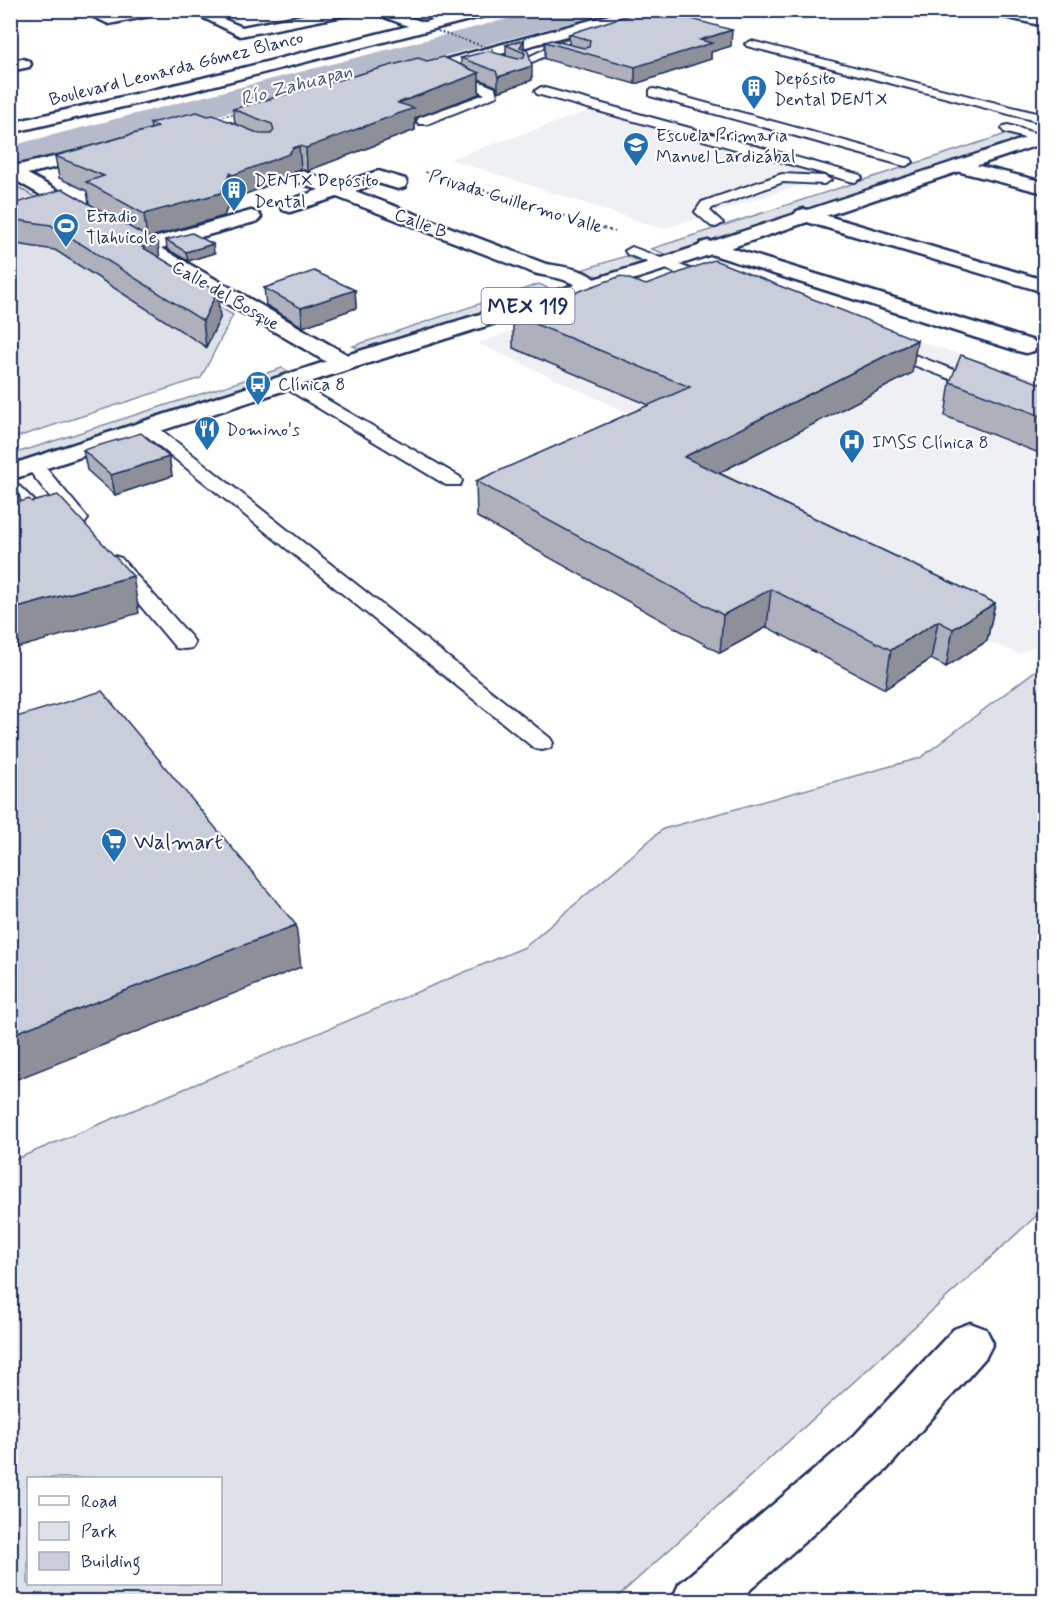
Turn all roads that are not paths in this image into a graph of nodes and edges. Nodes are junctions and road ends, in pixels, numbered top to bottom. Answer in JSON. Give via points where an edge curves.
{"nodes":[{"id":1,"x":86,"y":10,"type":"edge"},
{"id":2,"x":159,"y":10,"type":"edge"},
{"id":3,"x":293,"y":10,"type":"edge"},
{"id":4,"x":353,"y":10,"type":"edge"},
{"id":5,"x":372,"y":10,"type":"edge"},
{"id":6,"x":491,"y":10,"type":"edge"},
{"id":7,"x":646,"y":10,"type":"edge"},
{"id":8,"x":992,"y":10,"type":"edge"},
{"id":9,"x":1044,"y":22,"type":"edge"},
{"id":10,"x":429,"y":29,"type":"junction"},
{"id":11,"x":602,"y":34,"type":"edge"},
{"id":12,"x":752,"y":44,"type":"dead end"},
{"id":13,"x":552,"y":51,"type":"junction"},
{"id":14,"x":530,"y":53,"type":"junction"},
{"id":15,"x":574,"y":57,"type":"edge"},
{"id":16,"x":436,"y":68,"type":"junction"},
{"id":17,"x":402,"y":76,"type":"edge"},
{"id":18,"x":541,"y":91,"type":"dead end"},
{"id":19,"x":654,"y":93,"type":"dead end"},
{"id":20,"x":423,"y":121,"type":"edge"},
{"id":21,"x":10,"y":128,"type":"edge"},
{"id":22,"x":1042,"y":130,"type":"edge"},
{"id":23,"x":116,"y":147,"type":"edge"},
{"id":24,"x":906,"y":162,"type":"junction"},
{"id":25,"x":959,"y":166,"type":"junction"},
{"id":26,"x":13,"y":173,"type":"edge"},
{"id":27,"x":302,"y":177,"type":"dead end"},
{"id":28,"x":848,"y":180,"type":"junction"},
{"id":29,"x":398,"y":183,"type":"dead end"},
{"id":30,"x":1044,"y":188,"type":"edge"},
{"id":31,"x":337,"y":191,"type":"junction"},
{"id":32,"x":786,"y":200,"type":"dead end"},
{"id":33,"x":290,"y":206,"type":"dead end"},
{"id":34,"x":804,"y":215,"type":"junction"},
{"id":35,"x":251,"y":217,"type":"dead end"},
{"id":36,"x":726,"y":220,"type":"joint"},
{"id":37,"x":695,"y":230,"type":"dead end"},
{"id":38,"x":659,"y":242,"type":"road end"},
{"id":39,"x":144,"y":247,"type":"junction"},
{"id":40,"x":708,"y":247,"type":"junction"},
{"id":41,"x":632,"y":251,"type":"junction"},
{"id":42,"x":663,"y":264,"type":"junction"},
{"id":43,"x":552,"y":274,"type":"junction"},
{"id":44,"x":1044,"y":286,"type":"edge"},
{"id":45,"x":724,"y":287,"type":"edge"},
{"id":46,"x":586,"y":288,"type":"junction"},
{"id":47,"x":868,"y":342,"type":"edge"},
{"id":48,"x":1026,"y":346,"type":"dead end"},
{"id":49,"x":326,"y":351,"type":"junction"},
{"id":50,"x":345,"y":363,"type":"junction"},
{"id":51,"x":288,"y":382,"type":"junction"},
{"id":52,"x":1044,"y":410,"type":"edge"},
{"id":53,"x":149,"y":429,"type":"junction"},
{"id":54,"x":10,"y":452,"type":"edge"},
{"id":55,"x":34,"y":465,"type":"junction"},
{"id":56,"x":10,"y":473,"type":"edge"},
{"id":57,"x":453,"y":481,"type":"dead end"},
{"id":58,"x":10,"y":488,"type":"edge"},
{"id":59,"x":88,"y":531,"type":"edge"},
{"id":60,"x":10,"y":536,"type":"edge"},
{"id":61,"x":103,"y":548,"type":"edge"},
{"id":62,"x":184,"y":643,"type":"dead end"},
{"id":63,"x":542,"y":743,"type":"dead end"},
{"id":64,"x":970,"y":1343,"type":"dead end"},
{"id":65,"x":697,"y":1602,"type":"edge"}],
"edges":[{"from":1,"to":2,"type":"street","via":[[109,20]]},
{"from":3,"to":4,"type":"street","via":[[215,21],[234,31],[247,32]]},
{"from":5,"to":10,"type":"street"},
{"from":6,"to":10,"type":"street","name":"Boulevard Leonarda Gómez Blanco"},
{"from":7,"to":14,"type":"street"},
{"from":8,"to":9,"type":"street"},
{"from":10,"to":21,"type":"street","name":"Boulevard Leonarda Gómez Blanco"},
{"from":11,"to":13,"type":"lane"},
{"from":12,"to":22,"type":"lane"},
{"from":13,"to":14,"type":"lane"},
{"from":13,"to":15,"type":"lane"},
{"from":14,"to":16,"type":"street","via":[[494,53]]},
{"from":16,"to":17,"type":"street"},
{"from":16,"to":20,"type":"lane","via":[[491,91],[491,96]]},
{"from":18,"to":28,"type":"lane"},
{"from":19,"to":24,"type":"lane"},
{"from":22,"to":24,"type":"street","via":[[1008,129]]},
{"from":22,"to":25,"type":"street","number":"MEX 119"},
{"from":23,"to":26,"type":"street"},
{"from":24,"to":28,"type":"street"},
{"from":25,"to":30,"type":"street"},
{"from":25,"to":34,"type":"street","number":"MEX 119"},
{"from":26,"to":39,"type":"street","name":"Calle del Bosque"},
{"from":27,"to":31,"type":"street","name":"Calle B"},
{"from":28,"to":32,"type":"street"},
{"from":28,"to":36,"type":"lane","via":[[782,178],[707,205],[702,212]]},
{"from":29,"to":31,"type":"street","via":[[378,177]]},
{"from":31,"to":33,"type":"street"},
{"from":31,"to":43,"type":"street","name":"Calle B"},
{"from":34,"to":40,"type":"street","number":"MEX 119"},
{"from":34,"to":44,"type":"street"},
{"from":35,"to":39,"type":"street"},
{"from":36,"to":37,"type":"street"},
{"from":38,"to":41,"type":"street","number":"MEX 119"},
{"from":39,"to":49,"type":"street","name":"Calle del Bosque"},
{"from":40,"to":42,"type":"street","number":"MEX 119"},
{"from":40,"to":48,"type":"street"},
{"from":41,"to":42,"type":"lane"},
{"from":41,"to":43,"type":"street","number":"MEX 119"},
{"from":42,"to":45,"type":"lane"},
{"from":42,"to":46,"type":"street","number":"MEX 119"},
{"from":43,"to":46,"type":"street","name":"Calle B","via":[[561,286]]},
{"from":43,"to":49,"type":"street","number":"MEX 119"},
{"from":46,"to":50,"type":"street","number":"MEX 119"},
{"from":47,"to":52,"type":"lane"},
{"from":49,"to":50,"type":"street","name":"Calle del Bosque"},
{"from":49,"to":54,"type":"street","number":"MEX 119"},
{"from":50,"to":51,"type":"street","number":"MEX 119"},
{"from":51,"to":53,"type":"street","number":"MEX 119"},
{"from":51,"to":57,"type":"lane"},
{"from":53,"to":55,"type":"street","number":"MEX 119"},
{"from":53,"to":63,"type":"lane"},
{"from":55,"to":56,"type":"street","number":"MEX 119"},
{"from":55,"to":59,"type":"lane"},
{"from":58,"to":60,"type":"lane","via":[[39,515],[34,527]]},
{"from":61,"to":62,"type":"lane"},
{"from":64,"to":65,"type":"street","via":[[870,1453]]}]}
